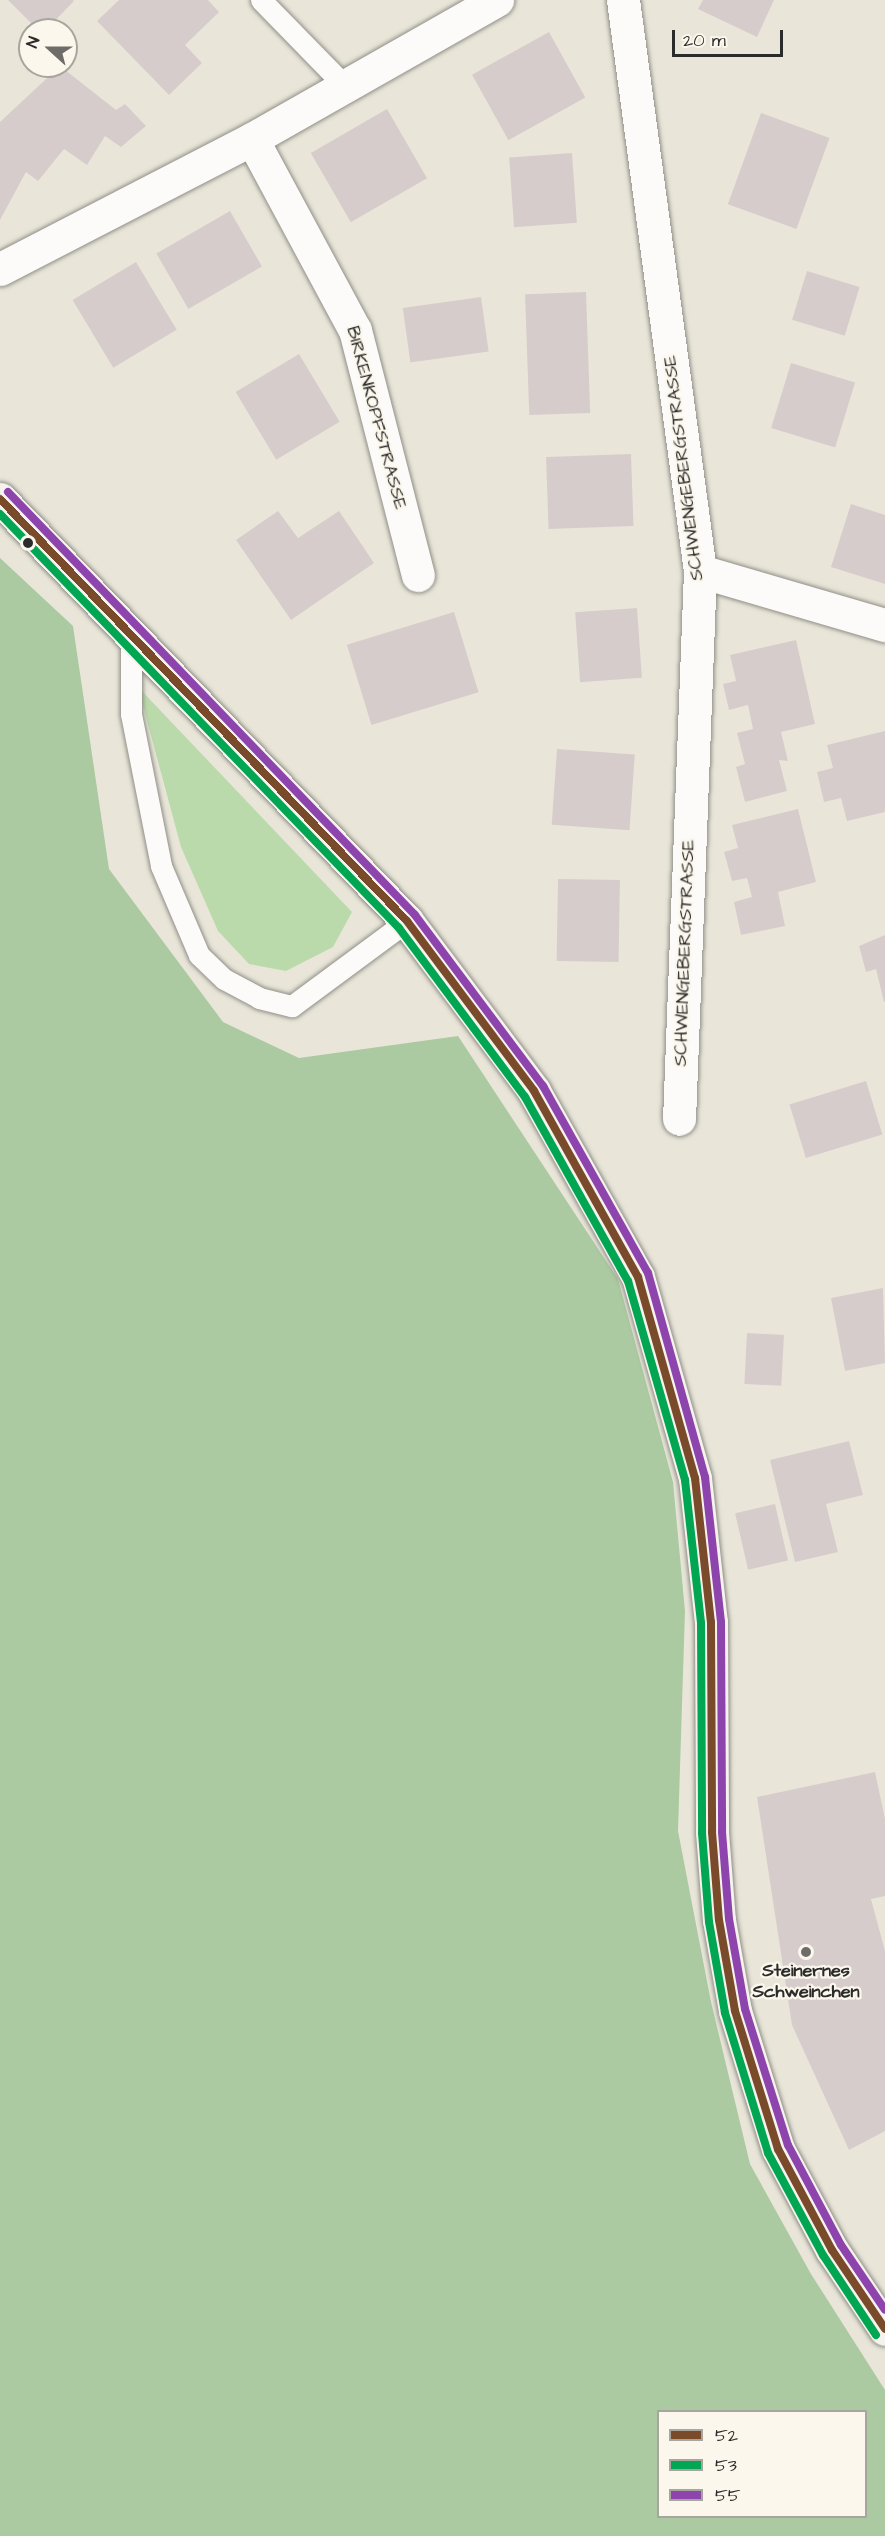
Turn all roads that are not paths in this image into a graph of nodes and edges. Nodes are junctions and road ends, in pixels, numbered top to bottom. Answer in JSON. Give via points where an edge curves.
{"nodes":[{"id":1,"x":261,"y":0,"type":"edge"},
{"id":2,"x":497,"y":0,"type":"edge"},
{"id":3,"x":623,"y":0,"type":"edge"},
{"id":4,"x":345,"y":86,"type":"junction"},
{"id":5,"x":252,"y":139,"type":"junction"},
{"id":6,"x":0,"y":269,"type":"edge"},
{"id":7,"x":0,"y":499,"type":"edge"},
{"id":8,"x":700,"y":572,"type":"junction"},
{"id":9,"x":418,"y":575,"type":"dead end"},
{"id":10,"x":885,"y":625,"type":"edge"},
{"id":11,"x":131,"y":634,"type":"junction"},
{"id":12,"x":406,"y":921,"type":"junction"},
{"id":13,"x":679,"y":1119,"type":"dead end"},
{"id":14,"x":885,"y":2329,"type":"edge"}],
"edges":[{"from":1,"to":4,"type":"lane"},
{"from":2,"to":4,"type":"street"},
{"from":3,"to":8,"type":"street","name":"SCHWENGEBERGSTRASSE"},
{"from":4,"to":5,"type":"street"},
{"from":5,"to":6,"type":"street"},
{"from":5,"to":9,"type":"street","name":"BIRKENKOPFSTRASSE","via":[[355,330]]},
{"from":7,"to":11,"type":"main road"},
{"from":8,"to":10,"type":"street"},
{"from":8,"to":13,"type":"street","name":"SCHWENGEBERGSTRASSE"},
{"from":11,"to":12,"type":"main road"},
{"from":11,"to":12,"type":"lane","via":[[131,714],[158,854],[199,955],[224,979],[259,998],[292,1006]]},
{"from":12,"to":14,"type":"main road","via":[[534,1091],[638,1277],[695,1478],[711,1622],[714,1854],[719,1920],[735,2012],[778,2149],[832,2250]]}]}
